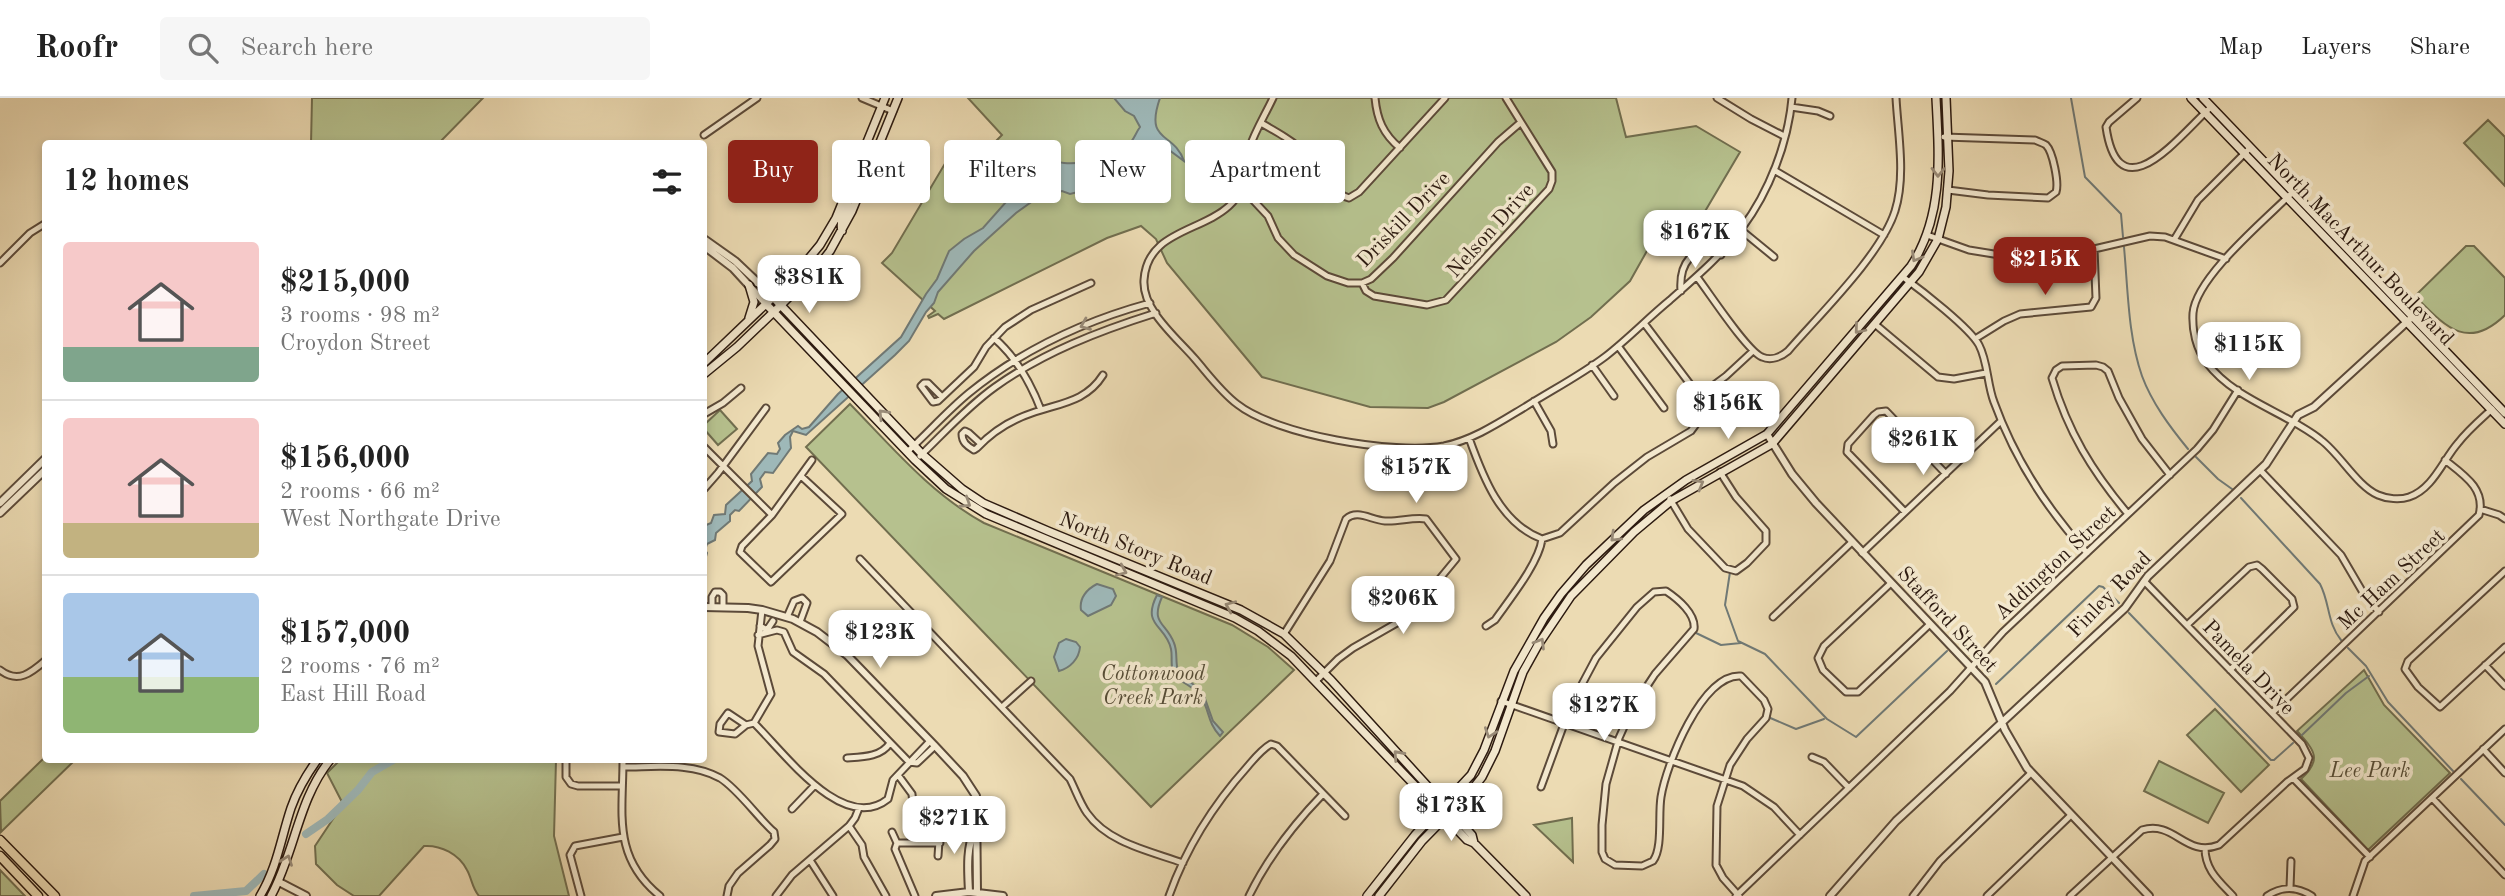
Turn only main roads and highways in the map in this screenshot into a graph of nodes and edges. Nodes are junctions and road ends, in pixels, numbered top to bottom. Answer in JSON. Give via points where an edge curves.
{"nodes":[{"id":1,"x":898,"y":98,"type":"edge"},
{"id":2,"x":1936,"y":98,"type":"edge"},
{"id":3,"x":1946,"y":98,"type":"edge"},
{"id":4,"x":2191,"y":98,"type":"edge"},
{"id":5,"x":2203,"y":98,"type":"edge"},
{"id":6,"x":883,"y":102,"type":"edge"},
{"id":7,"x":2208,"y":110,"type":"junction"},
{"id":8,"x":868,"y":140,"type":"edge"},
{"id":9,"x":841,"y":203,"type":"edge"},
{"id":10,"x":849,"y":203,"type":"edge"},
{"id":11,"x":842,"y":231,"type":"junction"},
{"id":12,"x":791,"y":280,"type":"junction"},
{"id":13,"x":758,"y":283,"type":"road end"},
{"id":14,"x":749,"y":285,"type":"road end"},
{"id":15,"x":773,"y":297,"type":"junction"},
{"id":16,"x":766,"y":304,"type":"junction"},
{"id":17,"x":781,"y":305,"type":"junction"},
{"id":18,"x":774,"y":312,"type":"junction"},
{"id":19,"x":747,"y":322,"type":"junction"},
{"id":20,"x":813,"y":347,"type":"junction"},
{"id":21,"x":707,"y":360,"type":"edge"},
{"id":22,"x":707,"y":372,"type":"edge"},
{"id":23,"x":2493,"y":407,"type":"junction"},
{"id":24,"x":2505,"y":413,"type":"edge"},
{"id":25,"x":2505,"y":424,"type":"edge"},
{"id":26,"x":910,"y":449,"type":"junction"},
{"id":27,"x":936,"y":474,"type":"junction"},
{"id":28,"x":1669,"y":497,"type":"junction"},
{"id":29,"x":1205,"y":595,"type":"junction"},
{"id":30,"x":1201,"y":604,"type":"junction"},
{"id":31,"x":315,"y":763,"type":"edge"},
{"id":32,"x":328,"y":763,"type":"edge"},
{"id":33,"x":1442,"y":808,"type":"junction"},
{"id":34,"x":291,"y":809,"type":"junction"},
{"id":35,"x":301,"y":813,"type":"junction"},
{"id":36,"x":1448,"y":815,"type":"junction"},
{"id":37,"x":288,"y":820,"type":"junction"},
{"id":38,"x":298,"y":824,"type":"junction"},
{"id":39,"x":0,"y":839,"type":"edge"},
{"id":40,"x":2,"y":861,"type":"edge"},
{"id":41,"x":38,"y":896,"type":"edge"},
{"id":42,"x":55,"y":896,"type":"edge"},
{"id":43,"x":260,"y":896,"type":"edge"},
{"id":44,"x":271,"y":896,"type":"edge"},
{"id":45,"x":1367,"y":896,"type":"edge"},
{"id":46,"x":1379,"y":896,"type":"edge"},
{"id":47,"x":1526,"y":896,"type":"edge"}],
"edges":[{"from":1,"to":11,"type":"main road"},
{"from":2,"to":28,"type":"main road","one_way":true,"via":[[1938,189],[1918,255],[1767,434]]},
{"from":28,"to":3,"type":"main road","one_way":true,"via":[[1772,444],[1911,283],[1938,239],[1946,207]]},
{"from":4,"to":7,"type":"main road","name":"North MacArthur Boulevard"},
{"from":5,"to":7,"type":"main road","name":"North MacArthur Boulevard"},
{"from":6,"to":8,"type":"main road"},
{"from":7,"to":23,"type":"main road","name":"North MacArthur Boulevard"},
{"from":9,"to":12,"type":"main road","via":[[826,236]]},
{"from":10,"to":11,"type":"main road"},
{"from":11,"to":17,"type":"main road","via":[[822,262]]},
{"from":12,"to":13,"type":"main road","via":[[769,287]]},
{"from":12,"to":15,"type":"main road"},
{"from":14,"to":19,"type":"main road","via":[[754,302]]},
{"from":15,"to":16,"type":"main road"},
{"from":15,"to":17,"type":"main road","name":"North Story Road"},
{"from":16,"to":18,"type":"main road","name":"North Story Road"},
{"from":16,"to":19,"type":"main road"},
{"from":17,"to":18,"type":"main road"},
{"from":17,"to":20,"type":"main road","name":"North Story Road"},
{"from":18,"to":20,"type":"main road","name":"North Story Road"},
{"from":18,"to":22,"type":"main road"},
{"from":19,"to":21,"type":"main road"},
{"from":26,"to":20,"type":"main road","name":"North Story Road","one_way":true,"via":[[849,378]]},
{"from":20,"to":26,"type":"main road","name":"North Story Road","via":[[853,397]]},
{"from":23,"to":24,"type":"main road","name":"North MacArthur Boulevard"},
{"from":23,"to":25,"type":"main road","name":"North MacArthur Boulevard"},
{"from":26,"to":27,"type":"main road","name":"North Story Road","via":[[915,460]]},
{"from":26,"to":27,"type":"main road","name":"North Story Road","via":[[922,454]]},
{"from":27,"to":29,"type":"main road","name":"North Story Road","via":[[993,507]]},
{"from":27,"to":30,"type":"main road","name":"North Story Road","one_way":true,"via":[[978,511]]},
{"from":28,"to":33,"type":"main road","one_way":true,"via":[[1644,510],[1560,594],[1528,645],[1471,775]]},
{"from":36,"to":28,"type":"main road","one_way":true,"via":[[1482,777],[1523,672],[1571,596]]},
{"from":29,"to":30,"type":"main road"},
{"from":33,"to":29,"type":"main road","name":"North Story Road","one_way":true,"via":[[1284,634]]},
{"from":30,"to":33,"type":"main road","name":"North Story Road","via":[[1258,631],[1291,656]]},
{"from":31,"to":34,"type":"main road"},
{"from":32,"to":35,"type":"main road"},
{"from":33,"to":36,"type":"main road","name":"North Story Road"},
{"from":33,"to":45,"type":"main road"},
{"from":34,"to":35,"type":"main road"},
{"from":34,"to":37,"type":"main road"},
{"from":35,"to":38,"type":"main road"},
{"from":36,"to":46,"type":"main road"},
{"from":36,"to":47,"type":"main road","name":"North Story Road","via":[[1467,840]]},
{"from":37,"to":38,"type":"main road"},
{"from":37,"to":43,"type":"main road"},
{"from":44,"to":38,"type":"main road","one_way":true},
{"from":39,"to":42,"type":"main road"},
{"from":40,"to":41,"type":"main road"}]}
